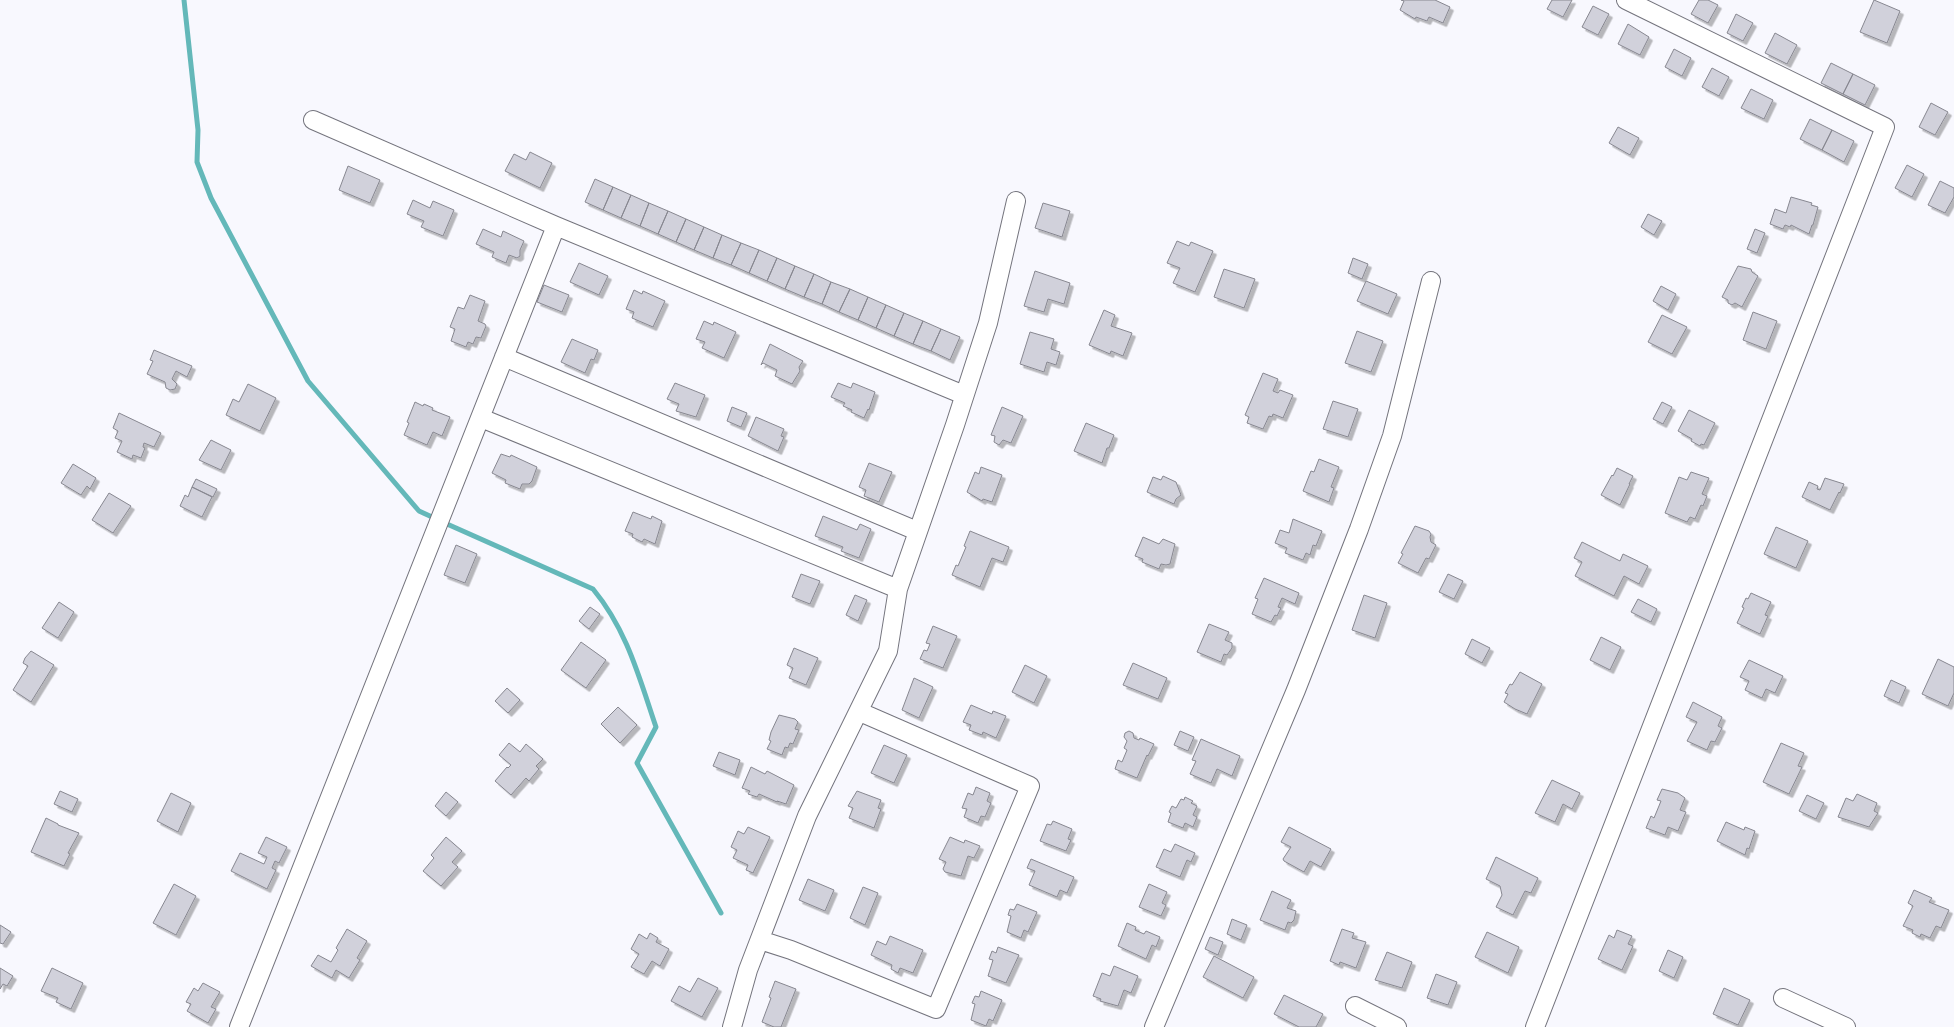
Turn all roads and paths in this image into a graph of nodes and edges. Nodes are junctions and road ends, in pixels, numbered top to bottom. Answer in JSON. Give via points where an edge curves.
{"nodes":[{"id":1,"x":1626,"y":0,"type":"edge"},
{"id":2,"x":313,"y":120,"type":"dead end"},
{"id":3,"x":1016,"y":201,"type":"dead end"},
{"id":4,"x":556,"y":226,"type":"junction"},
{"id":5,"x":1431,"y":281,"type":"dead end"},
{"id":6,"x":504,"y":357,"type":"junction"},
{"id":7,"x":964,"y":395,"type":"junction"},
{"id":8,"x":481,"y":418,"type":"junction"},
{"id":9,"x":917,"y":531,"type":"junction"},
{"id":10,"x":898,"y":589,"type":"junction"},
{"id":11,"x":860,"y":712,"type":"junction"},
{"id":12,"x":760,"y":940,"type":"junction"},
{"id":13,"x":1783,"y":998,"type":"dead end"},
{"id":14,"x":1355,"y":1006,"type":"dead end"},
{"id":15,"x":239,"y":1027,"type":"edge"},
{"id":16,"x":732,"y":1027,"type":"edge"},
{"id":17,"x":1154,"y":1027,"type":"edge"},
{"id":18,"x":1398,"y":1027,"type":"edge"},
{"id":19,"x":1536,"y":1027,"type":"edge"},
{"id":20,"x":1846,"y":1027,"type":"edge"}],
"edges":[{"from":1,"to":19,"type":"street","via":[[1885,127]]},
{"from":2,"to":4,"type":"street"},
{"from":3,"to":7,"type":"street","via":[[988,324]]},
{"from":4,"to":6,"type":"street"},
{"from":4,"to":7,"type":"street"},
{"from":5,"to":17,"type":"street","via":[[1392,436],[1360,529],[1296,690]]},
{"from":6,"to":8,"type":"street"},
{"from":6,"to":9,"type":"street"},
{"from":7,"to":9,"type":"street"},
{"from":8,"to":10,"type":"street"},
{"from":8,"to":15,"type":"street"},
{"from":9,"to":10,"type":"street"},
{"from":10,"to":11,"type":"street","via":[[888,651]]},
{"from":11,"to":12,"type":"street","via":[[807,816]]},
{"from":11,"to":12,"type":"street","via":[[1030,786],[936,1009],[791,950]]},
{"from":12,"to":16,"type":"street","via":[[748,970]]},
{"from":13,"to":20,"type":"street"},
{"from":14,"to":18,"type":"street"}]}
